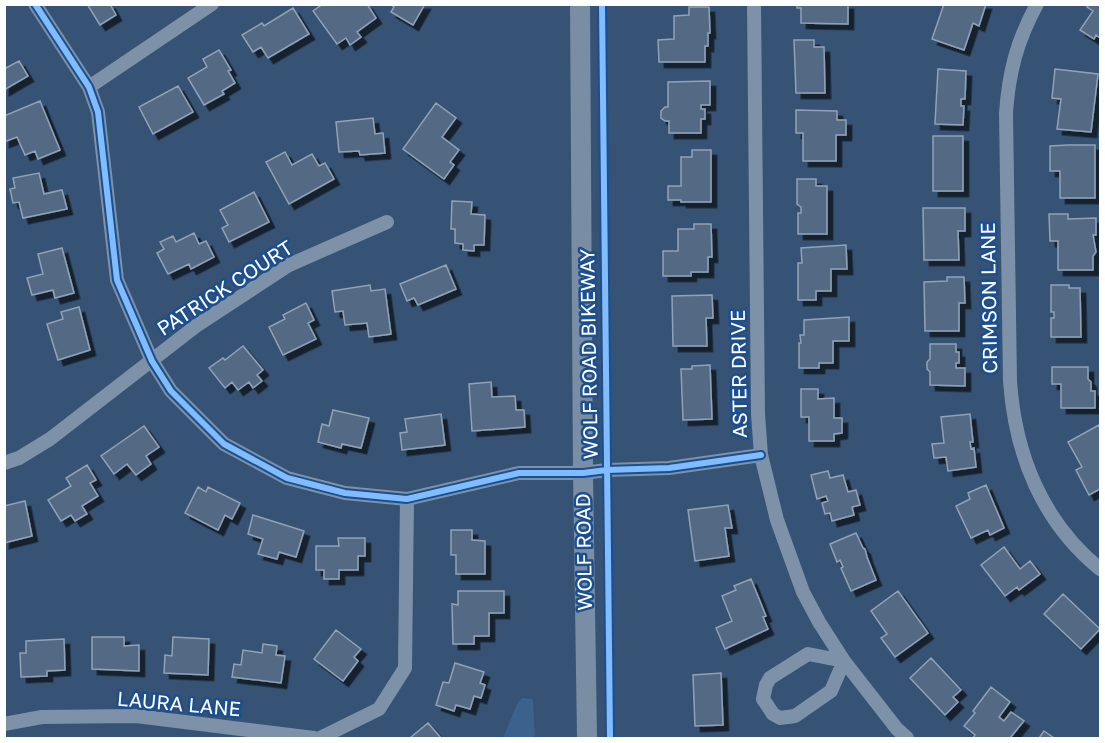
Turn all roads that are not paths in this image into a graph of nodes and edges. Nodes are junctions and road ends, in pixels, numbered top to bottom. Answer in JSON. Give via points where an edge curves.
{"nodes":[{"id":1,"x":35,"y":4,"type":"edge"},
{"id":2,"x":212,"y":4,"type":"edge"},
{"id":3,"x":580,"y":4,"type":"edge"},
{"id":4,"x":754,"y":4,"type":"edge"},
{"id":5,"x":1037,"y":4,"type":"edge"},
{"id":6,"x":89,"y":87,"type":"junction"},
{"id":7,"x":387,"y":222,"type":"dead end"},
{"id":8,"x":152,"y":361,"type":"junction"},
{"id":9,"x":760,"y":455,"type":"junction"},
{"id":10,"x":4,"y":463,"type":"edge"},
{"id":11,"x":583,"y":473,"type":"junction"},
{"id":12,"x":407,"y":499,"type":"junction"},
{"id":13,"x":1101,"y":569,"type":"edge"},
{"id":14,"x":844,"y":661,"type":"junction"},
{"id":15,"x":4,"y":724,"type":"edge"},
{"id":16,"x":314,"y":738,"type":"edge"},
{"id":17,"x":320,"y":738,"type":"edge"},
{"id":18,"x":587,"y":738,"type":"edge"},
{"id":19,"x":907,"y":738,"type":"edge"}],
"edges":[{"from":1,"to":6,"type":"street"},
{"from":2,"to":6,"type":"street"},
{"from":3,"to":11,"type":"main road","name":"WOLF ROAD"},
{"from":4,"to":9,"type":"street","name":"ASTER DRIVE"},
{"from":5,"to":13,"type":"street","name":"CRIMSON LANE","via":[[1018,42],[1007,105],[1012,412],[1037,491],[1069,540]]},
{"from":6,"to":8,"type":"street","via":[[98,112],[117,280]]},
{"from":7,"to":8,"type":"street","name":"PATRICK COURT","via":[[289,265],[196,326]]},
{"from":8,"to":10,"type":"street","via":[[50,439]]},
{"from":8,"to":12,"type":"street","via":[[171,391],[224,444],[287,478],[345,493]]},
{"from":9,"to":11,"type":"street","via":[[687,466]]},
{"from":9,"to":14,"type":"street","name":"ASTER DRIVE","via":[[799,582]]},
{"from":11,"to":12,"type":"street","via":[[519,473]]},
{"from":11,"to":18,"type":"main road","name":"WOLF ROAD"},
{"from":12,"to":17,"type":"street","via":[[405,668],[379,709]]},
{"from":14,"to":14,"type":"street","via":[[808,654],[770,678],[763,699],[780,718],[795,716],[831,691]]},
{"from":14,"to":19,"type":"street","name":"ASTER DRIVE"},
{"from":15,"to":16,"type":"street","name":"LAURA LANE","via":[[42,717],[136,716]]}]}
